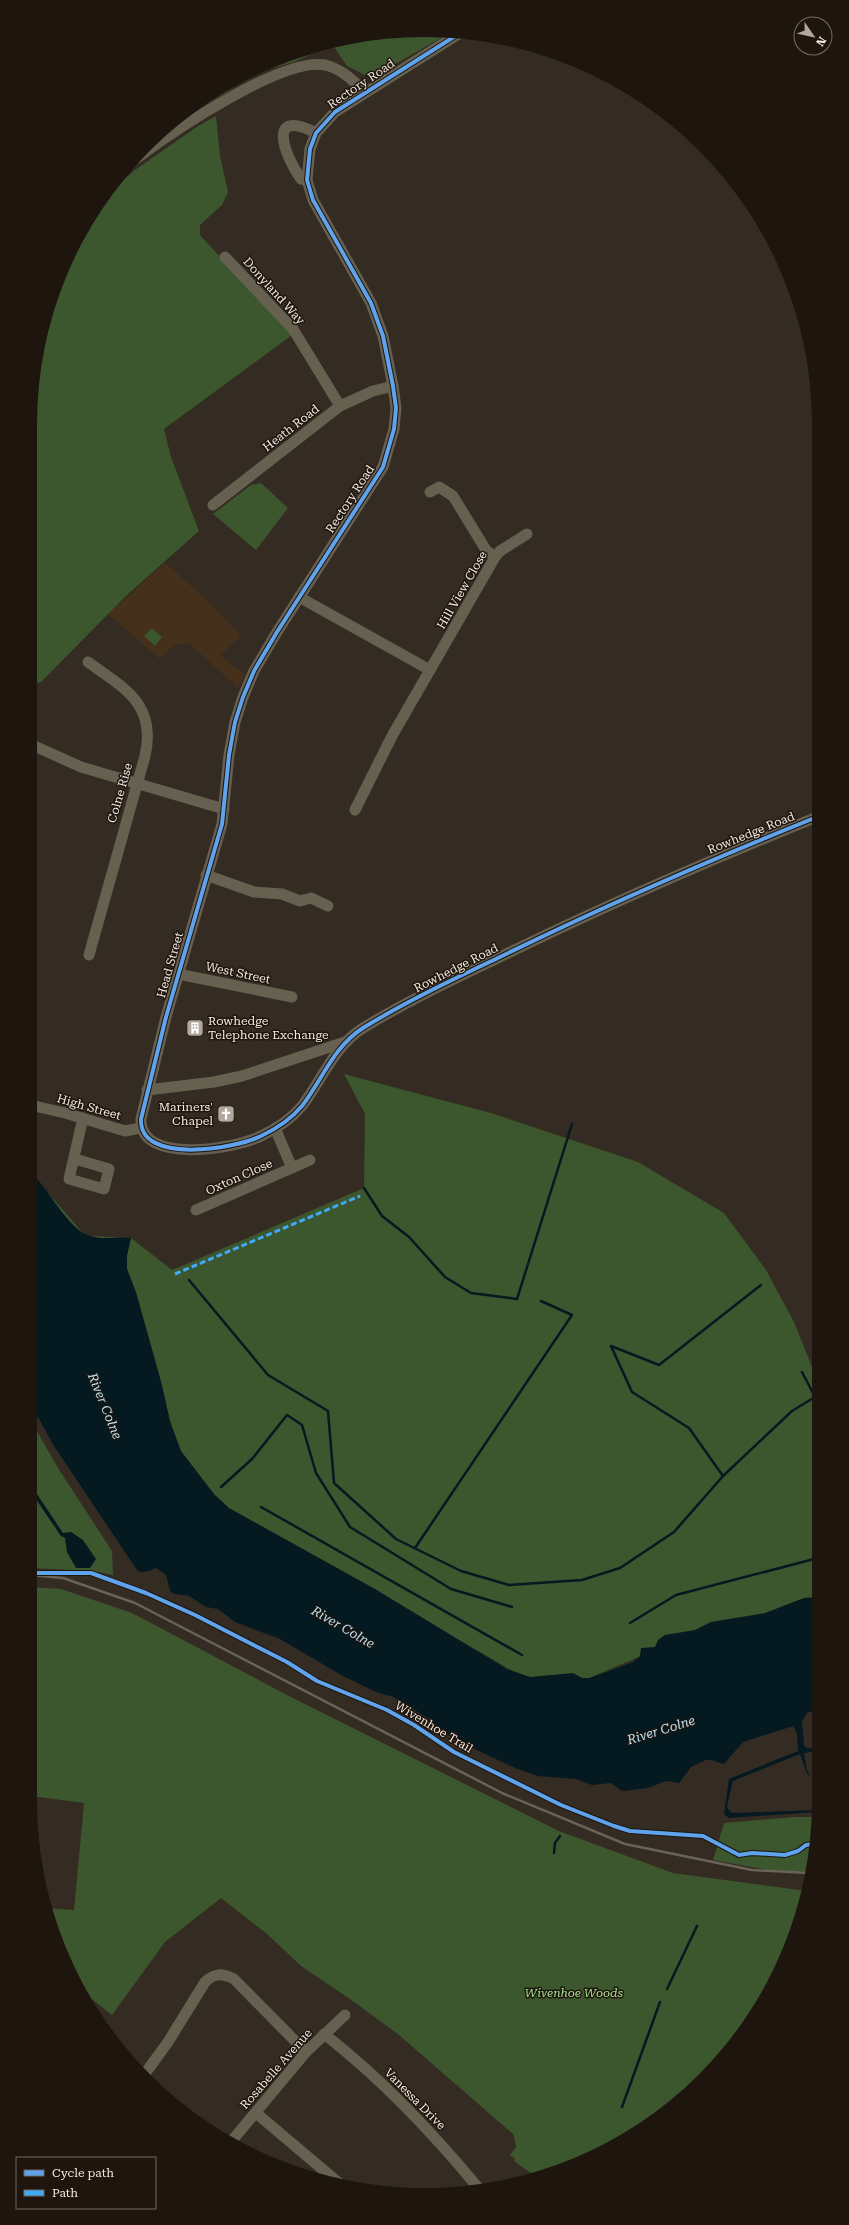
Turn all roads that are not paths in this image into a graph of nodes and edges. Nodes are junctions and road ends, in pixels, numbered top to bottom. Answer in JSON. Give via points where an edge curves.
{"nodes":[{"id":1,"x":450,"y":38,"type":"edge"},
{"id":2,"x":365,"y":92,"type":"junction"},
{"id":3,"x":316,"y":133,"type":"junction"},
{"id":4,"x":160,"y":141,"type":"edge"},
{"id":5,"x":307,"y":180,"type":"junction"},
{"id":6,"x":225,"y":257,"type":"dead end"},
{"id":7,"x":393,"y":386,"type":"junction"},
{"id":8,"x":340,"y":406,"type":"junction"},
{"id":9,"x":436,"y":486,"type":"dead end"},
{"id":10,"x":213,"y":505,"type":"dead end"},
{"id":11,"x":527,"y":534,"type":"dead end"},
{"id":12,"x":495,"y":557,"type":"junction"},
{"id":13,"x":299,"y":597,"type":"junction"},
{"id":14,"x":88,"y":662,"type":"dead end"},
{"id":15,"x":430,"y":670,"type":"junction"},
{"id":16,"x":37,"y":747,"type":"edge"},
{"id":17,"x":136,"y":783,"type":"junction"},
{"id":18,"x":224,"y":809,"type":"junction"},
{"id":19,"x":355,"y":810,"type":"dead end"},
{"id":20,"x":812,"y":819,"type":"edge"},
{"id":21,"x":206,"y":875,"type":"junction"},
{"id":22,"x":328,"y":906,"type":"dead end"},
{"id":23,"x":89,"y":955,"type":"dead end"},
{"id":24,"x":178,"y":974,"type":"junction"},
{"id":25,"x":292,"y":997,"type":"dead end"},
{"id":26,"x":345,"y":1042,"type":"junction"},
{"id":27,"x":147,"y":1090,"type":"junction"},
{"id":28,"x":37,"y":1108,"type":"edge"},
{"id":29,"x":82,"y":1118,"type":"junction"},
{"id":30,"x":140,"y":1128,"type":"junction"},
{"id":31,"x":275,"y":1128,"type":"junction"},
{"id":32,"x":74,"y":1159,"type":"dead end"},
{"id":33,"x":310,"y":1160,"type":"dead end"},
{"id":34,"x":292,"y":1168,"type":"junction"},
{"id":35,"x":196,"y":1210,"type":"dead end"},
{"id":36,"x":345,"y":2015,"type":"dead end"},
{"id":37,"x":324,"y":2034,"type":"junction"},
{"id":38,"x":306,"y":2052,"type":"junction"},
{"id":39,"x":147,"y":2071,"type":"edge"},
{"id":40,"x":256,"y":2113,"type":"junction"},
{"id":41,"x":235,"y":2138,"type":"edge"},
{"id":42,"x":331,"y":2177,"type":"edge"},
{"id":43,"x":476,"y":2185,"type":"edge"}],
"edges":[{"from":1,"to":2,"type":"street","name":"Rectory Road"},
{"from":2,"to":3,"type":"street","name":"Rectory Road","via":[[335,112]]},
{"from":2,"to":4,"type":"street","via":[[337,68],[323,65],[293,69],[246,89]]},
{"from":3,"to":5,"type":"street","name":"Rectory Road","via":[[310,149]]},
{"from":3,"to":5,"type":"street","via":[[297,125],[290,126],[282,134],[285,152],[294,170],[301,179]]},
{"from":5,"to":7,"type":"street","name":"Rectory Road","via":[[313,200],[371,303],[383,336]]},
{"from":6,"to":8,"type":"street","name":"Donyland Way","via":[[293,329]]},
{"from":7,"to":8,"type":"street","name":"Heath Road","via":[[373,391]]},
{"from":7,"to":13,"type":"street","name":"Rectory Road","via":[[396,408],[394,429],[383,467]]},
{"from":8,"to":10,"type":"street","name":"Heath Road"},
{"from":9,"to":12,"type":"street","via":[[453,496],[486,550]]},
{"from":11,"to":12,"type":"street","name":"Hill View Close"},
{"from":12,"to":15,"type":"street","name":"Hill View Close"},
{"from":13,"to":15,"type":"street"},
{"from":13,"to":18,"type":"street","name":"Rectory Road","via":[[254,671],[243,697],[229,755]]},
{"from":14,"to":17,"type":"street","name":"Colne Rise","via":[[130,694],[146,718],[147,745]]},
{"from":15,"to":19,"type":"street","name":"Hill View Close","via":[[392,736]]},
{"from":16,"to":17,"type":"street","via":[[82,767]]},
{"from":17,"to":18,"type":"street"},
{"from":17,"to":23,"type":"street","name":"Colne Rise"},
{"from":18,"to":21,"type":"street","name":"Head Street"},
{"from":20,"to":26,"type":"street","name":"Rowhedge Road","via":[[712,859],[538,938],[432,990],[362,1029]]},
{"from":21,"to":22,"type":"street","via":[[254,892],[282,894],[300,902],[311,898]]},
{"from":21,"to":24,"type":"street","name":"Head Street"},
{"from":24,"to":25,"type":"street","name":"West Street"},
{"from":24,"to":27,"type":"street","name":"Head Street"},
{"from":26,"to":27,"type":"street","via":[[242,1076]]},
{"from":26,"to":31,"type":"street","name":"Rowhedge Road","via":[[301,1106],[289,1119]]},
{"from":27,"to":30,"type":"street","name":"Head Street"},
{"from":28,"to":29,"type":"street","name":"High Street"},
{"from":29,"to":30,"type":"street","name":"High Street","via":[[126,1130]]},
{"from":29,"to":32,"type":"street","via":[[73,1152]]},
{"from":30,"to":31,"type":"street","name":"Rowhedge Road","via":[[149,1139],[159,1144],[192,1150],[234,1146],[255,1139]]},
{"from":31,"to":34,"type":"street","name":"Oxton Close"},
{"from":33,"to":34,"type":"street","name":"Oxton Close"},
{"from":34,"to":35,"type":"street","name":"Oxton Close"},
{"from":36,"to":37,"type":"street","name":"Rosabelle Avenue"},
{"from":37,"to":38,"type":"street","name":"Rosabelle Avenue"},
{"from":37,"to":43,"type":"street","name":"Vanessa Drive","via":[[383,2084]]},
{"from":38,"to":39,"type":"street","via":[[234,1979],[218,1974],[205,1982]]},
{"from":38,"to":40,"type":"street","name":"Rosabelle Avenue"},
{"from":40,"to":41,"type":"street","name":"Rosabelle Avenue"},
{"from":40,"to":42,"type":"street"}]}
